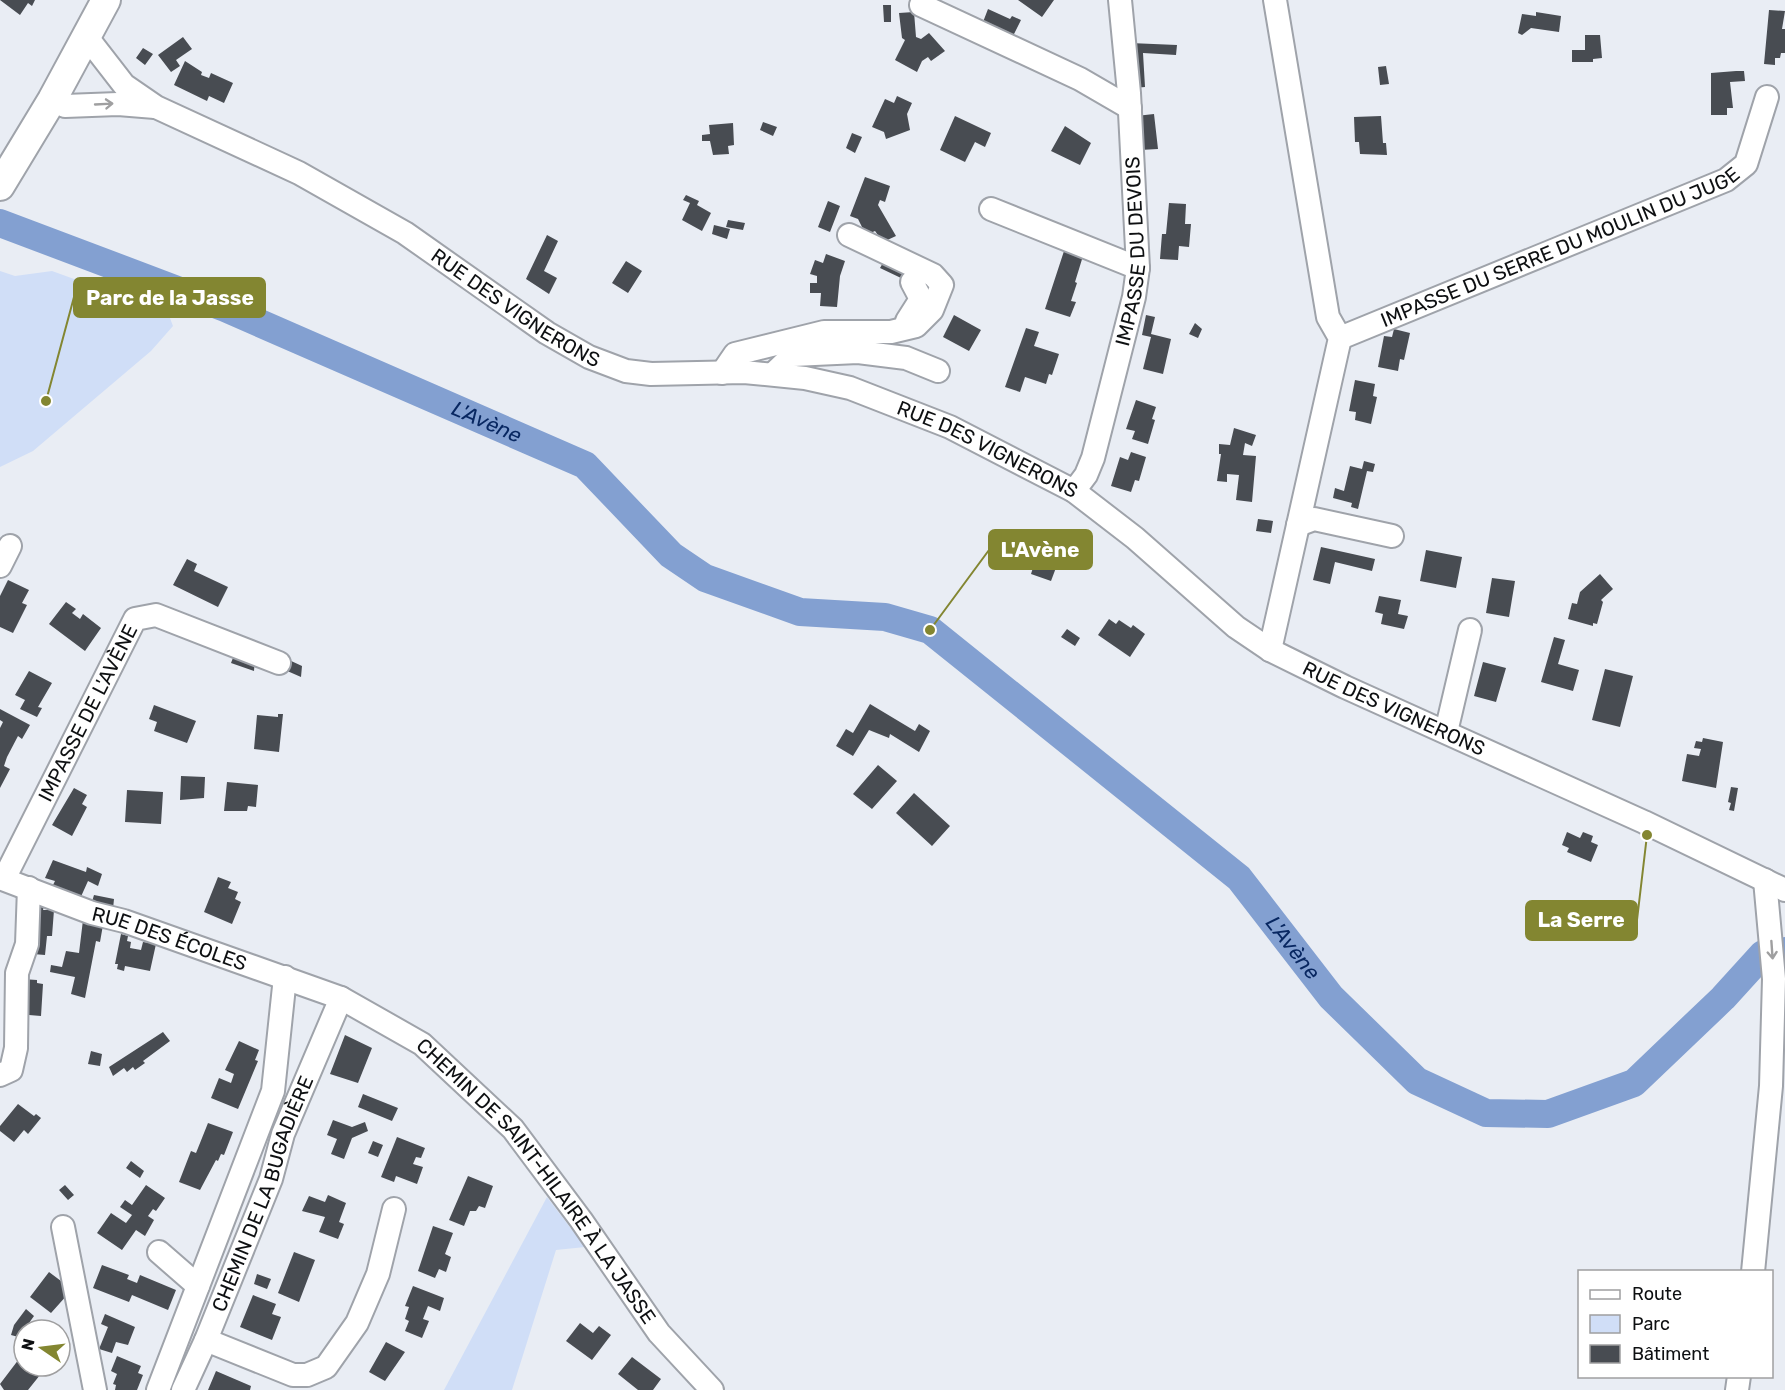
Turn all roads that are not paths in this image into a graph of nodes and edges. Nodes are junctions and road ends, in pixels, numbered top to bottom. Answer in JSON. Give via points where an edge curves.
{"nodes":[{"id":1,"x":106,"y":0,"type":"edge"},
{"id":2,"x":1120,"y":0,"type":"edge"},
{"id":3,"x":1275,"y":0,"type":"edge"},
{"id":4,"x":921,"y":5,"type":"dead end"},
{"id":5,"x":86,"y":36,"type":"junction"},
{"id":6,"x":1767,"y":97,"type":"dead end"},
{"id":7,"x":52,"y":100,"type":"junction"},
{"id":8,"x":156,"y":107,"type":"junction"},
{"id":9,"x":1130,"y":108,"type":"junction"},
{"id":10,"x":5,"y":178,"type":"edge"},
{"id":11,"x":991,"y":209,"type":"dead end"},
{"id":12,"x":849,"y":235,"type":"dead end"},
{"id":13,"x":1138,"y":268,"type":"junction"},
{"id":14,"x":912,"y":282,"type":"dead end"},
{"id":15,"x":900,"y":329,"type":"junction"},
{"id":16,"x":1340,"y":338,"type":"junction"},
{"id":17,"x":938,"y":371,"type":"dead end"},
{"id":18,"x":722,"y":373,"type":"junction"},
{"id":19,"x":773,"y":374,"type":"junction"},
{"id":20,"x":1074,"y":491,"type":"junction"},
{"id":21,"x":1298,"y":525,"type":"junction"},
{"id":22,"x":1392,"y":536,"type":"dead end"},
{"id":23,"x":1470,"y":630,"type":"dead end"},
{"id":24,"x":1270,"y":650,"type":"junction"},
{"id":25,"x":279,"y":663,"type":"dead end"},
{"id":26,"x":1446,"y":732,"type":"junction"},
{"id":27,"x":2,"y":879,"type":"edge"},
{"id":28,"x":1775,"y":885,"type":"edge"},
{"id":29,"x":29,"y":888,"type":"junction"},
{"id":30,"x":285,"y":977,"type":"junction"},
{"id":31,"x":341,"y":998,"type":"junction"},
{"id":32,"x":1785,"y":1012,"type":"edge"},
{"id":33,"x":8,"y":1018,"type":"edge"},
{"id":34,"x":0,"y":1075,"type":"edge"},
{"id":35,"x":1771,"y":1086,"type":"junction"},
{"id":36,"x":394,"y":1209,"type":"dead end"},
{"id":37,"x":63,"y":1227,"type":"dead end"},
{"id":38,"x":159,"y":1252,"type":"dead end"},
{"id":39,"x":1753,"y":1270,"type":"edge"},
{"id":40,"x":198,"y":1286,"type":"junction"},
{"id":41,"x":207,"y":1340,"type":"junction"},
{"id":42,"x":95,"y":1390,"type":"edge"},
{"id":43,"x":159,"y":1390,"type":"edge"},
{"id":44,"x":183,"y":1390,"type":"edge"},
{"id":45,"x":712,"y":1390,"type":"edge"}],
"edges":[{"from":1,"to":5,"type":"main road"},
{"from":2,"to":9,"type":"street","name":"IMPASSE DU DEVOIS"},
{"from":3,"to":16,"type":"street","via":[[1328,317]]},
{"from":4,"to":9,"type":"street","via":[[1080,79]]},
{"from":5,"to":7,"type":"main road"},
{"from":5,"to":8,"type":"street","name":"RUE DES VIGNERONS","via":[[124,85]]},
{"from":6,"to":16,"type":"street","name":"IMPASSE DU SERRE DU MOULIN DU JUGE","via":[[1746,164],[1726,180]]},
{"from":7,"to":8,"type":"street","name":"RUE DES VIGNERONS","one_way":true,"via":[[65,106]]},
{"from":7,"to":10,"type":"main road"},
{"from":8,"to":18,"type":"street","name":"RUE DES VIGNERONS","via":[[299,173],[405,233],[554,337],[606,365],[651,374]]},
{"from":9,"to":13,"type":"street","name":"IMPASSE DU DEVOIS"},
{"from":11,"to":13,"type":"street"},
{"from":12,"to":15,"type":"street","via":[[933,275],[942,285],[932,310],[916,326]]},
{"from":13,"to":20,"type":"street","name":"IMPASSE DU DEVOIS","via":[[1094,458]]},
{"from":14,"to":15,"type":"street","via":[[921,299]]},
{"from":15,"to":18,"type":"street","via":[[824,332],[735,354]]},
{"from":16,"to":21,"type":"street"},
{"from":17,"to":19,"type":"street","via":[[906,358],[858,352],[793,355]]},
{"from":18,"to":19,"type":"street","name":"RUE DES VIGNERONS"},
{"from":19,"to":20,"type":"street","name":"RUE DES VIGNERONS","via":[[805,378],[884,400],[950,427]]},
{"from":20,"to":24,"type":"street","name":"RUE DES VIGNERONS","via":[[1135,538],[1236,627]]},
{"from":21,"to":22,"type":"street","via":[[1314,519]]},
{"from":21,"to":24,"type":"street"},
{"from":23,"to":26,"type":"street"},
{"from":24,"to":26,"type":"street","name":"RUE DES VIGNERONS"},
{"from":25,"to":27,"type":"street","name":"IMPASSE DE L'AVÈNE","via":[[156,615],[135,619]]},
{"from":26,"to":28,"type":"street","name":"RUE DES VIGNERONS"},
{"from":27,"to":29,"type":"street","name":"RUE DES ÉCOLES"},
{"from":28,"to":35,"type":"street","one_way":true,"via":[[1770,922],[1774,979]]},
{"from":29,"to":30,"type":"street","name":"RUE DES ÉCOLES","via":[[92,914],[124,921]]},
{"from":29,"to":33,"type":"street","via":[[27,944]]},
{"from":30,"to":31,"type":"street","name":"RUE DES ÉCOLES"},
{"from":30,"to":40,"type":"street","via":[[273,1091]]},
{"from":31,"to":41,"type":"street","name":"CHEMIN DE LA BUGADIÈRE","via":[[283,1134],[271,1179]]},
{"from":31,"to":45,"type":"street","name":"CHEMIN DE SAINT-HILAIRE À LA JASSE","via":[[422,1044],[513,1129],[659,1333]]},
{"from":32,"to":35,"type":"street"},
{"from":33,"to":34,"type":"street","via":[[16,1048],[11,1070]]},
{"from":35,"to":39,"type":"street"},
{"from":36,"to":41,"type":"street","via":[[378,1274],[357,1323],[326,1367],[307,1375],[293,1375]]},
{"from":37,"to":42,"type":"street"},
{"from":38,"to":40,"type":"street"},
{"from":40,"to":43,"type":"street"},
{"from":41,"to":44,"type":"street","name":"CHEMIN DE LA BUGADIÈRE"}]}
